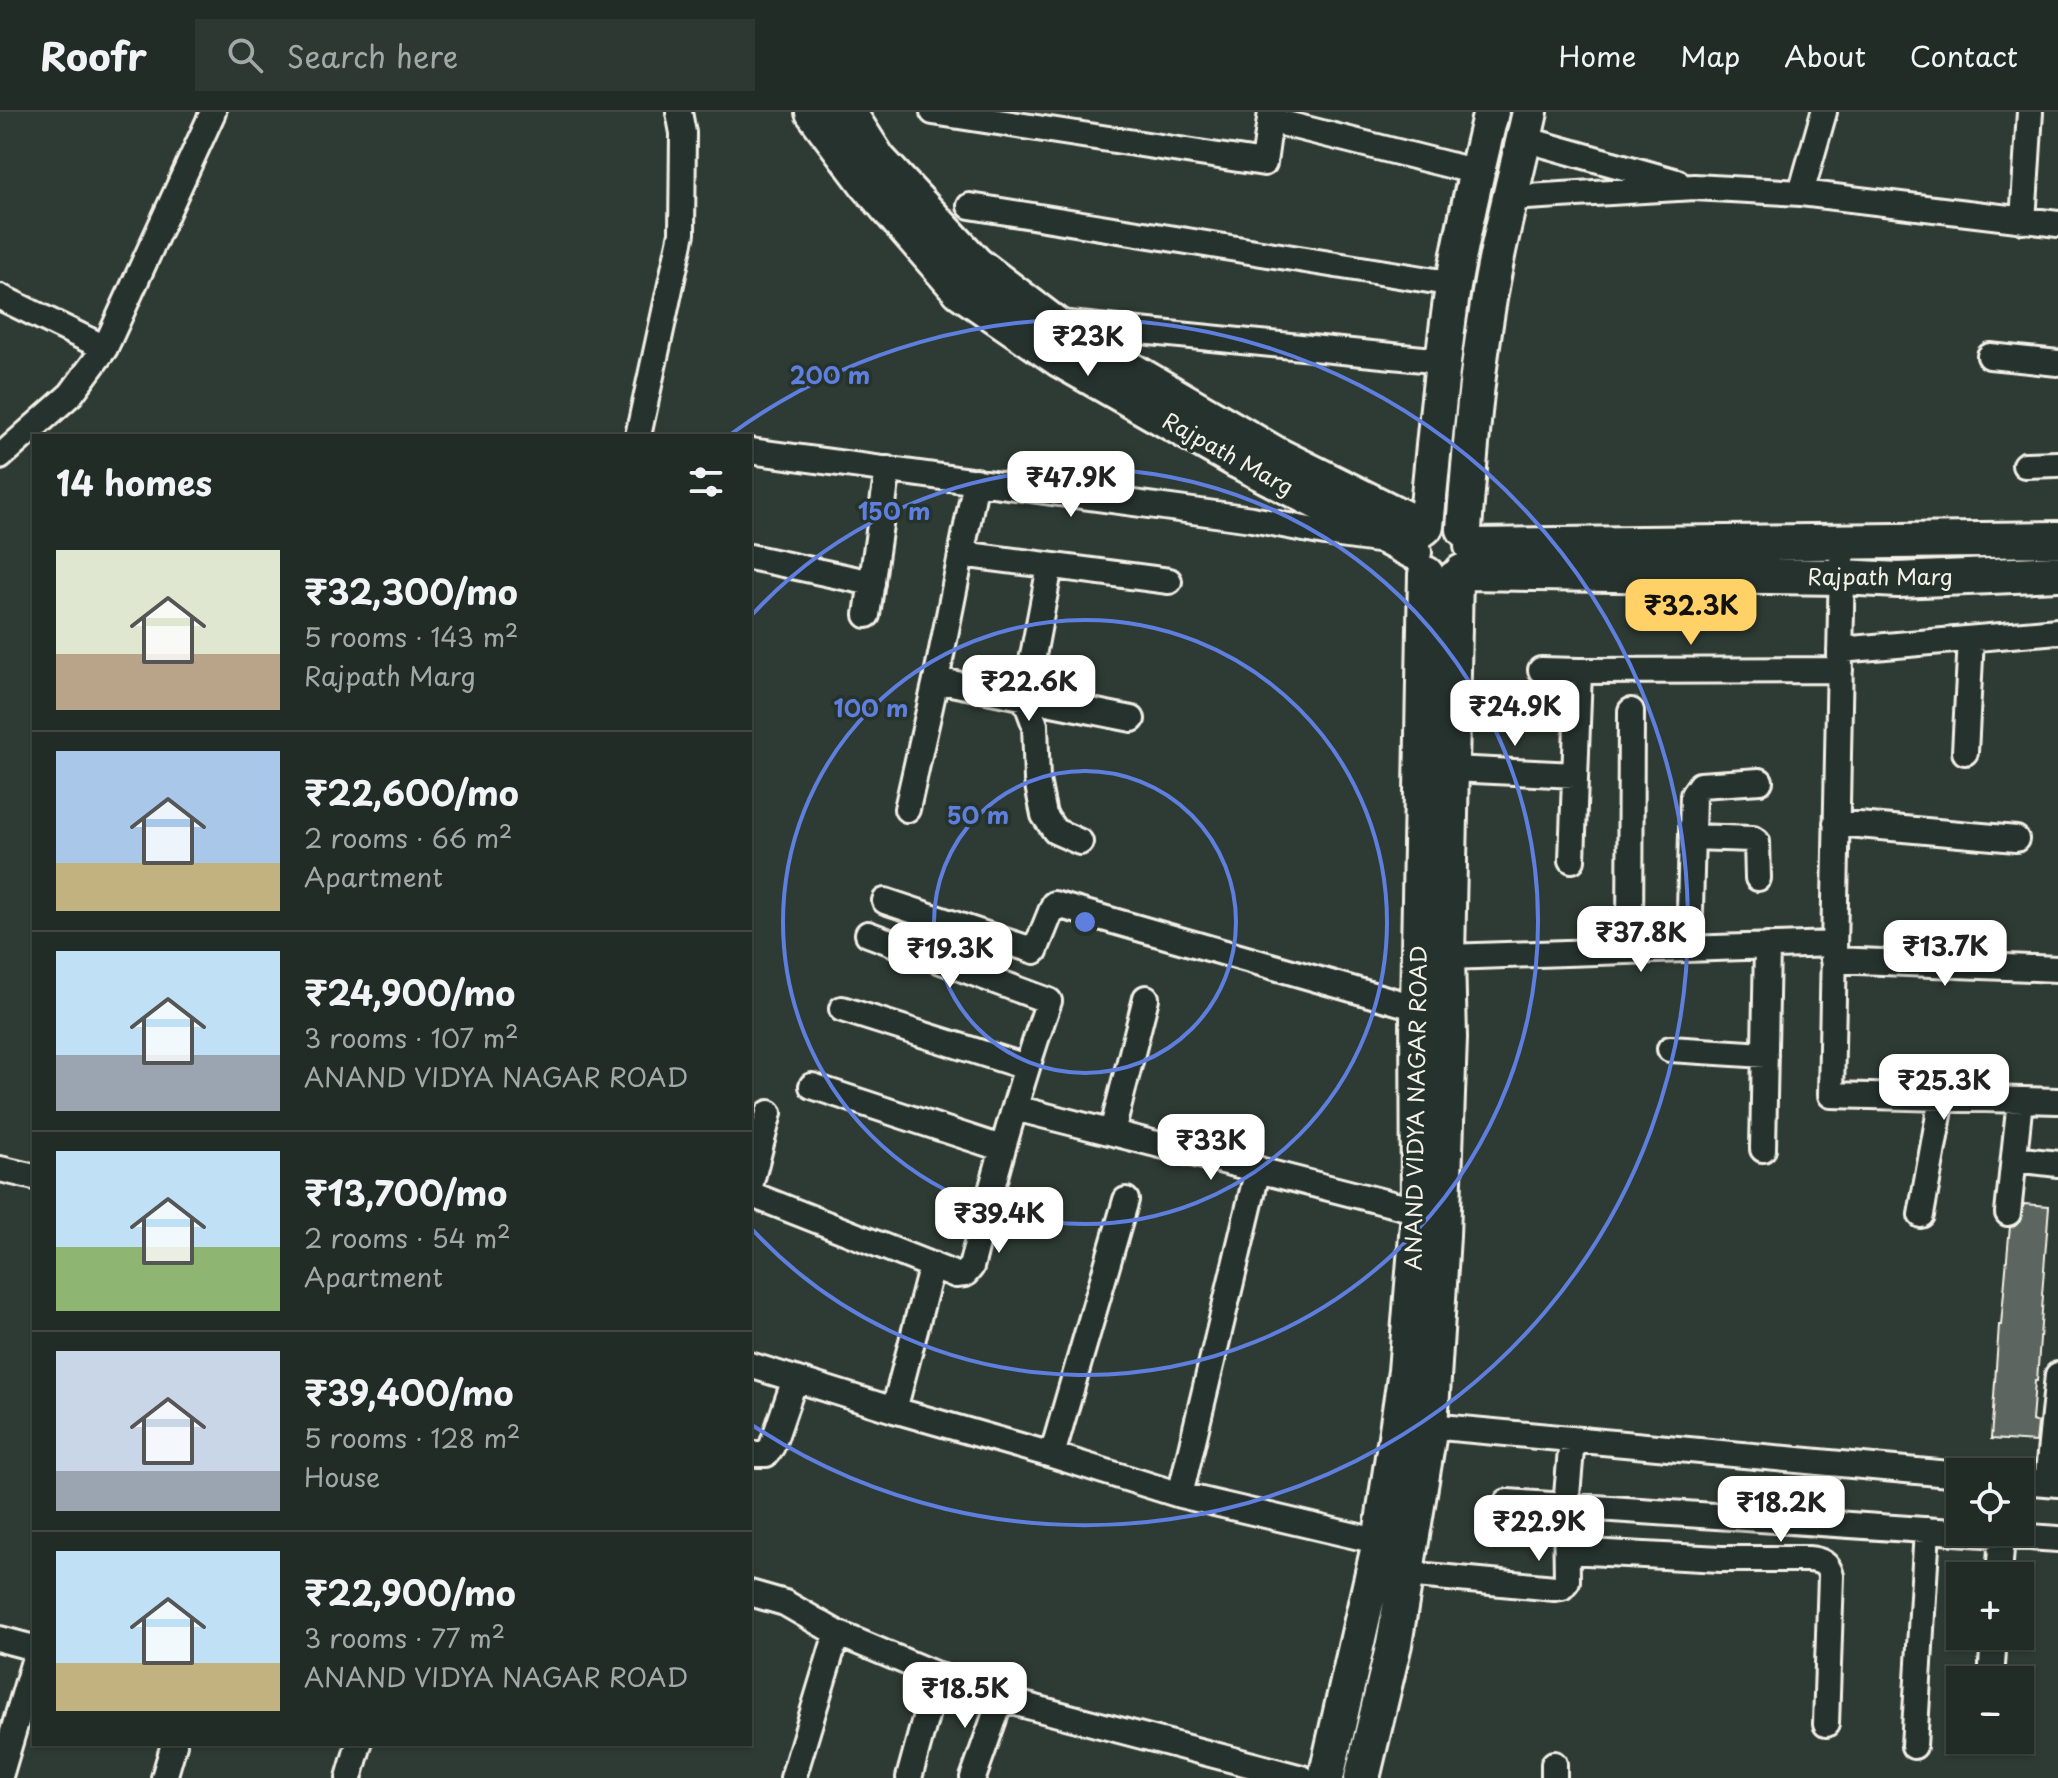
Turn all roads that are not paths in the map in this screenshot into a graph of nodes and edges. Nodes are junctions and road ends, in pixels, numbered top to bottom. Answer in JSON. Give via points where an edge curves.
{"nodes":[{"id":1,"x":213,"y":112,"type":"edge"},
{"id":2,"x":679,"y":112,"type":"edge"},
{"id":3,"x":813,"y":112,"type":"edge"},
{"id":4,"x":848,"y":112,"type":"edge"},
{"id":5,"x":933,"y":112,"type":"edge"},
{"id":6,"x":1491,"y":112,"type":"edge"},
{"id":7,"x":1824,"y":112,"type":"edge"},
{"id":8,"x":2023,"y":112,"type":"edge"},
{"id":9,"x":2030,"y":112,"type":"edge"},
{"id":10,"x":1271,"y":116,"type":"edge"},
{"id":11,"x":1527,"y":126,"type":"edge"},
{"id":12,"x":1477,"y":172,"type":"junction"},
{"id":13,"x":1694,"y":187,"type":"junction"},
{"id":14,"x":1801,"y":193,"type":"junction"},
{"id":15,"x":1511,"y":198,"type":"junction"},
{"id":16,"x":970,"y":206,"type":"dead end"},
{"id":17,"x":2023,"y":221,"type":"junction"},
{"id":18,"x":2058,"y":224,"type":"edge"},
{"id":19,"x":1454,"y":284,"type":"junction"},
{"id":20,"x":0,"y":297,"type":"edge"},
{"id":21,"x":1053,"y":322,"type":"junction"},
{"id":22,"x":105,"y":348,"type":"junction"},
{"id":23,"x":1990,"y":356,"type":"dead end"},
{"id":24,"x":1443,"y":361,"type":"junction"},
{"id":25,"x":2058,"y":363,"type":"edge"},
{"id":26,"x":638,"y":434,"type":"edge"},
{"id":27,"x":752,"y":451,"type":"edge"},
{"id":28,"x":0,"y":457,"type":"edge"},
{"id":29,"x":2058,"y":464,"type":"edge"},
{"id":30,"x":2025,"y":465,"type":"dead end"},
{"id":31,"x":888,"y":469,"type":"junction"},
{"id":32,"x":976,"y":481,"type":"junction"},
{"id":33,"x":2058,"y":539,"type":"edge"},
{"id":34,"x":1842,"y":542,"type":"junction"},
{"id":35,"x":1438,"y":550,"type":"junction"},
{"id":36,"x":961,"y":554,"type":"junction"},
{"id":37,"x":752,"y":557,"type":"edge"},
{"id":38,"x":1050,"y":566,"type":"junction"},
{"id":39,"x":2058,"y":573,"type":"edge"},
{"id":40,"x":1842,"y":577,"type":"junction"},
{"id":41,"x":1169,"y":581,"type":"dead end"},
{"id":42,"x":872,"y":583,"type":"junction"},
{"id":43,"x":867,"y":615,"type":"dead end"},
{"id":44,"x":2058,"y":631,"type":"edge"},
{"id":45,"x":1971,"y":639,"type":"junction"},
{"id":46,"x":1840,"y":660,"type":"junction"},
{"id":47,"x":1541,"y":670,"type":"dead end"},
{"id":48,"x":1579,"y":671,"type":"junction"},
{"id":49,"x":936,"y":680,"type":"junction"},
{"id":50,"x":1025,"y":698,"type":"junction"},
{"id":51,"x":1631,"y":711,"type":"dead end"},
{"id":52,"x":1132,"y":719,"type":"dead end"},
{"id":53,"x":1965,"y":752,"type":"dead end"},
{"id":54,"x":1452,"y":769,"type":"junction"},
{"id":55,"x":1575,"y":775,"type":"junction"},
{"id":56,"x":1760,"y":781,"type":"dead end"},
{"id":57,"x":907,"y":809,"type":"dead end"},
{"id":58,"x":1836,"y":823,"type":"junction"},
{"id":59,"x":1692,"y":837,"type":"junction"},
{"id":60,"x":2016,"y":839,"type":"dead end"},
{"id":61,"x":1080,"y":842,"type":"dead end"},
{"id":62,"x":1572,"y":860,"type":"dead end"},
{"id":63,"x":1758,"y":878,"type":"dead end"},
{"id":64,"x":885,"y":901,"type":"dead end"},
{"id":65,"x":868,"y":934,"type":"dead end"},
{"id":66,"x":1767,"y":946,"type":"junction"},
{"id":67,"x":1689,"y":949,"type":"junction"},
{"id":68,"x":1630,"y":951,"type":"junction"},
{"id":69,"x":1833,"y":952,"type":"junction"},
{"id":70,"x":1447,"y":957,"type":"junction"},
{"id":71,"x":2058,"y":969,"type":"edge"},
{"id":72,"x":1146,"y":998,"type":"dead end"},
{"id":73,"x":1418,"y":1008,"type":"junction"},
{"id":74,"x":842,"y":1009,"type":"dead end"},
{"id":75,"x":1670,"y":1049,"type":"dead end"},
{"id":76,"x":1765,"y":1055,"type":"junction"},
{"id":77,"x":1026,"y":1067,"type":"junction"},
{"id":78,"x":812,"y":1086,"type":"dead end"},
{"id":79,"x":1942,"y":1098,"type":"junction"},
{"id":80,"x":2020,"y":1100,"type":"junction"},
{"id":81,"x":2058,"y":1101,"type":"edge"},
{"id":82,"x":1015,"y":1108,"type":"junction"},
{"id":83,"x":769,"y":1113,"type":"dead end"},
{"id":84,"x":1112,"y":1132,"type":"junction"},
{"id":85,"x":1001,"y":1148,"type":"junction"},
{"id":86,"x":1763,"y":1149,"type":"dead end"},
{"id":87,"x":2014,"y":1159,"type":"junction"},
{"id":88,"x":2058,"y":1164,"type":"edge"},
{"id":89,"x":1258,"y":1169,"type":"junction"},
{"id":90,"x":2,"y":1175,"type":"edge"},
{"id":91,"x":32,"y":1177,"type":"edge"},
{"id":92,"x":752,"y":1178,"type":"edge"},
{"id":93,"x":752,"y":1195,"type":"edge"},
{"id":94,"x":1126,"y":1200,"type":"dead end"},
{"id":95,"x":1419,"y":1211,"type":"junction"},
{"id":96,"x":2008,"y":1213,"type":"dead end"},
{"id":97,"x":1921,"y":1215,"type":"dead end"},
{"id":98,"x":932,"y":1265,"type":"junction"},
{"id":99,"x":752,"y":1366,"type":"edge"},
{"id":100,"x":2058,"y":1375,"type":"edge"},
{"id":101,"x":795,"y":1379,"type":"junction"},
{"id":102,"x":894,"y":1410,"type":"junction"},
{"id":103,"x":1430,"y":1426,"type":"junction"},
{"id":104,"x":1572,"y":1439,"type":"junction"},
{"id":105,"x":752,"y":1454,"type":"edge"},
{"id":106,"x":1052,"y":1455,"type":"junction"},
{"id":107,"x":1946,"y":1474,"type":"edge"},
{"id":108,"x":2052,"y":1484,"type":"edge"},
{"id":109,"x":1180,"y":1495,"type":"junction"},
{"id":110,"x":1507,"y":1502,"type":"dead end"},
{"id":111,"x":1566,"y":1506,"type":"junction"},
{"id":112,"x":1927,"y":1530,"type":"junction"},
{"id":113,"x":1946,"y":1531,"type":"edge"},
{"id":114,"x":2034,"y":1537,"type":"edge"},
{"id":115,"x":2058,"y":1539,"type":"edge"},
{"id":116,"x":1568,"y":1551,"type":"junction"},
{"id":117,"x":1399,"y":1555,"type":"junction"},
{"id":118,"x":752,"y":1594,"type":"edge"},
{"id":119,"x":837,"y":1633,"type":"junction"},
{"id":120,"x":0,"y":1639,"type":"edge"},
{"id":121,"x":32,"y":1647,"type":"edge"},
{"id":122,"x":32,"y":1668,"type":"edge"},
{"id":123,"x":937,"y":1675,"type":"junction"},
{"id":124,"x":1001,"y":1699,"type":"junction"},
{"id":125,"x":1826,"y":1724,"type":"dead end"},
{"id":126,"x":173,"y":1746,"type":"edge"},
{"id":127,"x":352,"y":1746,"type":"edge"},
{"id":128,"x":1914,"y":1746,"type":"dead end"},
{"id":129,"x":0,"y":1776,"type":"edge"},
{"id":130,"x":164,"y":1778,"type":"edge"},
{"id":131,"x":349,"y":1778,"type":"edge"},
{"id":132,"x":793,"y":1778,"type":"edge"},
{"id":133,"x":909,"y":1778,"type":"edge"},
{"id":134,"x":973,"y":1778,"type":"edge"},
{"id":135,"x":1302,"y":1778,"type":"edge"},
{"id":136,"x":1326,"y":1778,"type":"edge"},
{"id":137,"x":1362,"y":1778,"type":"edge"}],
"edges":[{"from":1,"to":22,"type":"street"},
{"from":2,"to":26,"type":"street","via":[[682,233]]},
{"from":3,"to":35,"type":"main road","name":"Rajpath Marg","via":[[960,291],[1059,359],[1238,461]]},
{"from":4,"to":21,"type":"main road","name":"Rajpath Marg","via":[[878,159],[976,264]]},
{"from":5,"to":10,"type":"street","via":[[1264,163]]},
{"from":6,"to":12,"type":"main road","name":"ANAND VIDYA NAGAR ROAD"},
{"from":7,"to":14,"type":"street"},
{"from":8,"to":9,"type":"street"},
{"from":9,"to":17,"type":"street"},
{"from":10,"to":12,"type":"street"},
{"from":11,"to":13,"type":"street"},
{"from":11,"to":15,"type":"main road","name":"ANAND VIDYA NAGAR ROAD"},
{"from":12,"to":19,"type":"main road","name":"ANAND VIDYA NAGAR ROAD"},
{"from":13,"to":14,"type":"street"},
{"from":13,"to":15,"type":"street"},
{"from":14,"to":17,"type":"street"},
{"from":15,"to":35,"type":"main road","name":"ANAND VIDYA NAGAR ROAD","via":[[1496,260],[1471,428]]},
{"from":16,"to":19,"type":"street"},
{"from":17,"to":18,"type":"street"},
{"from":19,"to":24,"type":"main road","name":"ANAND VIDYA NAGAR ROAD"},
{"from":20,"to":22,"type":"street"},
{"from":21,"to":24,"type":"street"},
{"from":21,"to":35,"type":"main road","name":"Rajpath Marg"},
{"from":22,"to":28,"type":"street","via":[[71,394]]},
{"from":23,"to":25,"type":"street"},
{"from":24,"to":35,"type":"main road","name":"ANAND VIDYA NAGAR ROAD"},
{"from":27,"to":31,"type":"street"},
{"from":29,"to":30,"type":"street"},
{"from":31,"to":32,"type":"street"},
{"from":31,"to":42,"type":"street"},
{"from":32,"to":35,"type":"street"},
{"from":32,"to":36,"type":"street"},
{"from":33,"to":34,"type":"main road","name":"Rajpath Marg"},
{"from":34,"to":35,"type":"main road","name":"Rajpath Marg"},
{"from":34,"to":40,"type":"street"},
{"from":35,"to":40,"type":"main road","name":"Rajpath Marg"},
{"from":35,"to":54,"type":"main road","name":"ANAND VIDYA NAGAR ROAD"},
{"from":35,"to":73,"type":"main road","name":"ANAND VIDYA NAGAR ROAD"},
{"from":36,"to":38,"type":"street"},
{"from":36,"to":49,"type":"street"},
{"from":37,"to":42,"type":"street"},
{"from":38,"to":41,"type":"street"},
{"from":38,"to":50,"type":"street"},
{"from":39,"to":40,"type":"main road","name":"Rajpath Marg","via":[[1898,580]]},
{"from":40,"to":46,"type":"street"},
{"from":42,"to":43,"type":"street"},
{"from":44,"to":45,"type":"street"},
{"from":45,"to":46,"type":"street"},
{"from":45,"to":53,"type":"street"},
{"from":46,"to":48,"type":"street"},
{"from":46,"to":58,"type":"street"},
{"from":47,"to":48,"type":"street"},
{"from":48,"to":55,"type":"street"},
{"from":49,"to":50,"type":"street"},
{"from":49,"to":57,"type":"street"},
{"from":50,"to":52,"type":"street"},
{"from":50,"to":61,"type":"street","via":[[1035,725],[1044,815],[1055,831]]},
{"from":51,"to":68,"type":"street"},
{"from":54,"to":55,"type":"street"},
{"from":54,"to":70,"type":"main road","name":"ANAND VIDYA NAGAR ROAD"},
{"from":55,"to":62,"type":"street"},
{"from":56,"to":59,"type":"street","via":[[1700,785],[1693,795]]},
{"from":58,"to":60,"type":"street"},
{"from":58,"to":69,"type":"street"},
{"from":59,"to":63,"type":"street","via":[[1753,839]]},
{"from":59,"to":67,"type":"street"},
{"from":64,"to":73,"type":"street","via":[[1035,951],[1054,904]]},
{"from":65,"to":77,"type":"street","via":[[1049,1001]]},
{"from":66,"to":67,"type":"street"},
{"from":66,"to":69,"type":"street"},
{"from":66,"to":76,"type":"street"},
{"from":67,"to":68,"type":"street"},
{"from":68,"to":70,"type":"street"},
{"from":69,"to":71,"type":"street"},
{"from":69,"to":79,"type":"street","via":[[1831,1095]]},
{"from":70,"to":103,"type":"main road","name":"ANAND VIDYA NAGAR ROAD","via":[[1442,1236]]},
{"from":72,"to":84,"type":"street"},
{"from":73,"to":95,"type":"main road","name":"ANAND VIDYA NAGAR ROAD"},
{"from":74,"to":77,"type":"street"},
{"from":75,"to":76,"type":"street"},
{"from":76,"to":86,"type":"street"},
{"from":77,"to":82,"type":"street"},
{"from":78,"to":85,"type":"street"},
{"from":79,"to":80,"type":"street"},
{"from":79,"to":97,"type":"street"},
{"from":80,"to":81,"type":"street"},
{"from":80,"to":87,"type":"street"},
{"from":82,"to":84,"type":"street"},
{"from":82,"to":85,"type":"street"},
{"from":83,"to":92,"type":"street"},
{"from":84,"to":89,"type":"street"},
{"from":85,"to":98,"type":"street","via":[[971,1267],[956,1275]]},
{"from":87,"to":88,"type":"street"},
{"from":87,"to":96,"type":"street"},
{"from":89,"to":95,"type":"street"},
{"from":89,"to":109,"type":"street"},
{"from":90,"to":91,"type":"street"},
{"from":93,"to":98,"type":"street"},
{"from":94,"to":106,"type":"street"},
{"from":95,"to":117,"type":"main road","name":"ANAND VIDYA NAGAR ROAD"},
{"from":98,"to":102,"type":"street"},
{"from":99,"to":101,"type":"street"},
{"from":100,"to":108,"type":"street"},
{"from":101,"to":102,"type":"street"},
{"from":101,"to":105,"type":"street","via":[[772,1446],[766,1454]]},
{"from":102,"to":106,"type":"street"},
{"from":103,"to":104,"type":"street"},
{"from":103,"to":117,"type":"main road","name":"ANAND VIDYA NAGAR ROAD"},
{"from":104,"to":107,"type":"street"},
{"from":104,"to":111,"type":"street"},
{"from":106,"to":109,"type":"street"},
{"from":109,"to":117,"type":"street"},
{"from":110,"to":111,"type":"street"},
{"from":111,"to":112,"type":"street"},
{"from":111,"to":116,"type":"street"},
{"from":112,"to":113,"type":"street"},
{"from":112,"to":128,"type":"street"},
{"from":114,"to":115,"type":"street"},
{"from":116,"to":117,"type":"street","via":[[1567,1581],[1555,1588]]},
{"from":116,"to":125,"type":"street","via":[[1825,1563],[1831,1576]]},
{"from":117,"to":136,"type":"main road","name":"ANAND VIDYA NAGAR ROAD"},
{"from":117,"to":137,"type":"main road","name":"ANAND VIDYA NAGAR ROAD","via":[[1394,1644]]},
{"from":118,"to":119,"type":"street","via":[[785,1603]]},
{"from":119,"to":123,"type":"street"},
{"from":119,"to":132,"type":"street"},
{"from":120,"to":121,"type":"street"},
{"from":122,"to":129,"type":"street"},
{"from":123,"to":124,"type":"street"},
{"from":123,"to":133,"type":"street"},
{"from":124,"to":134,"type":"street"},
{"from":124,"to":135,"type":"street"},
{"from":126,"to":130,"type":"street"},
{"from":127,"to":131,"type":"street"}]}
